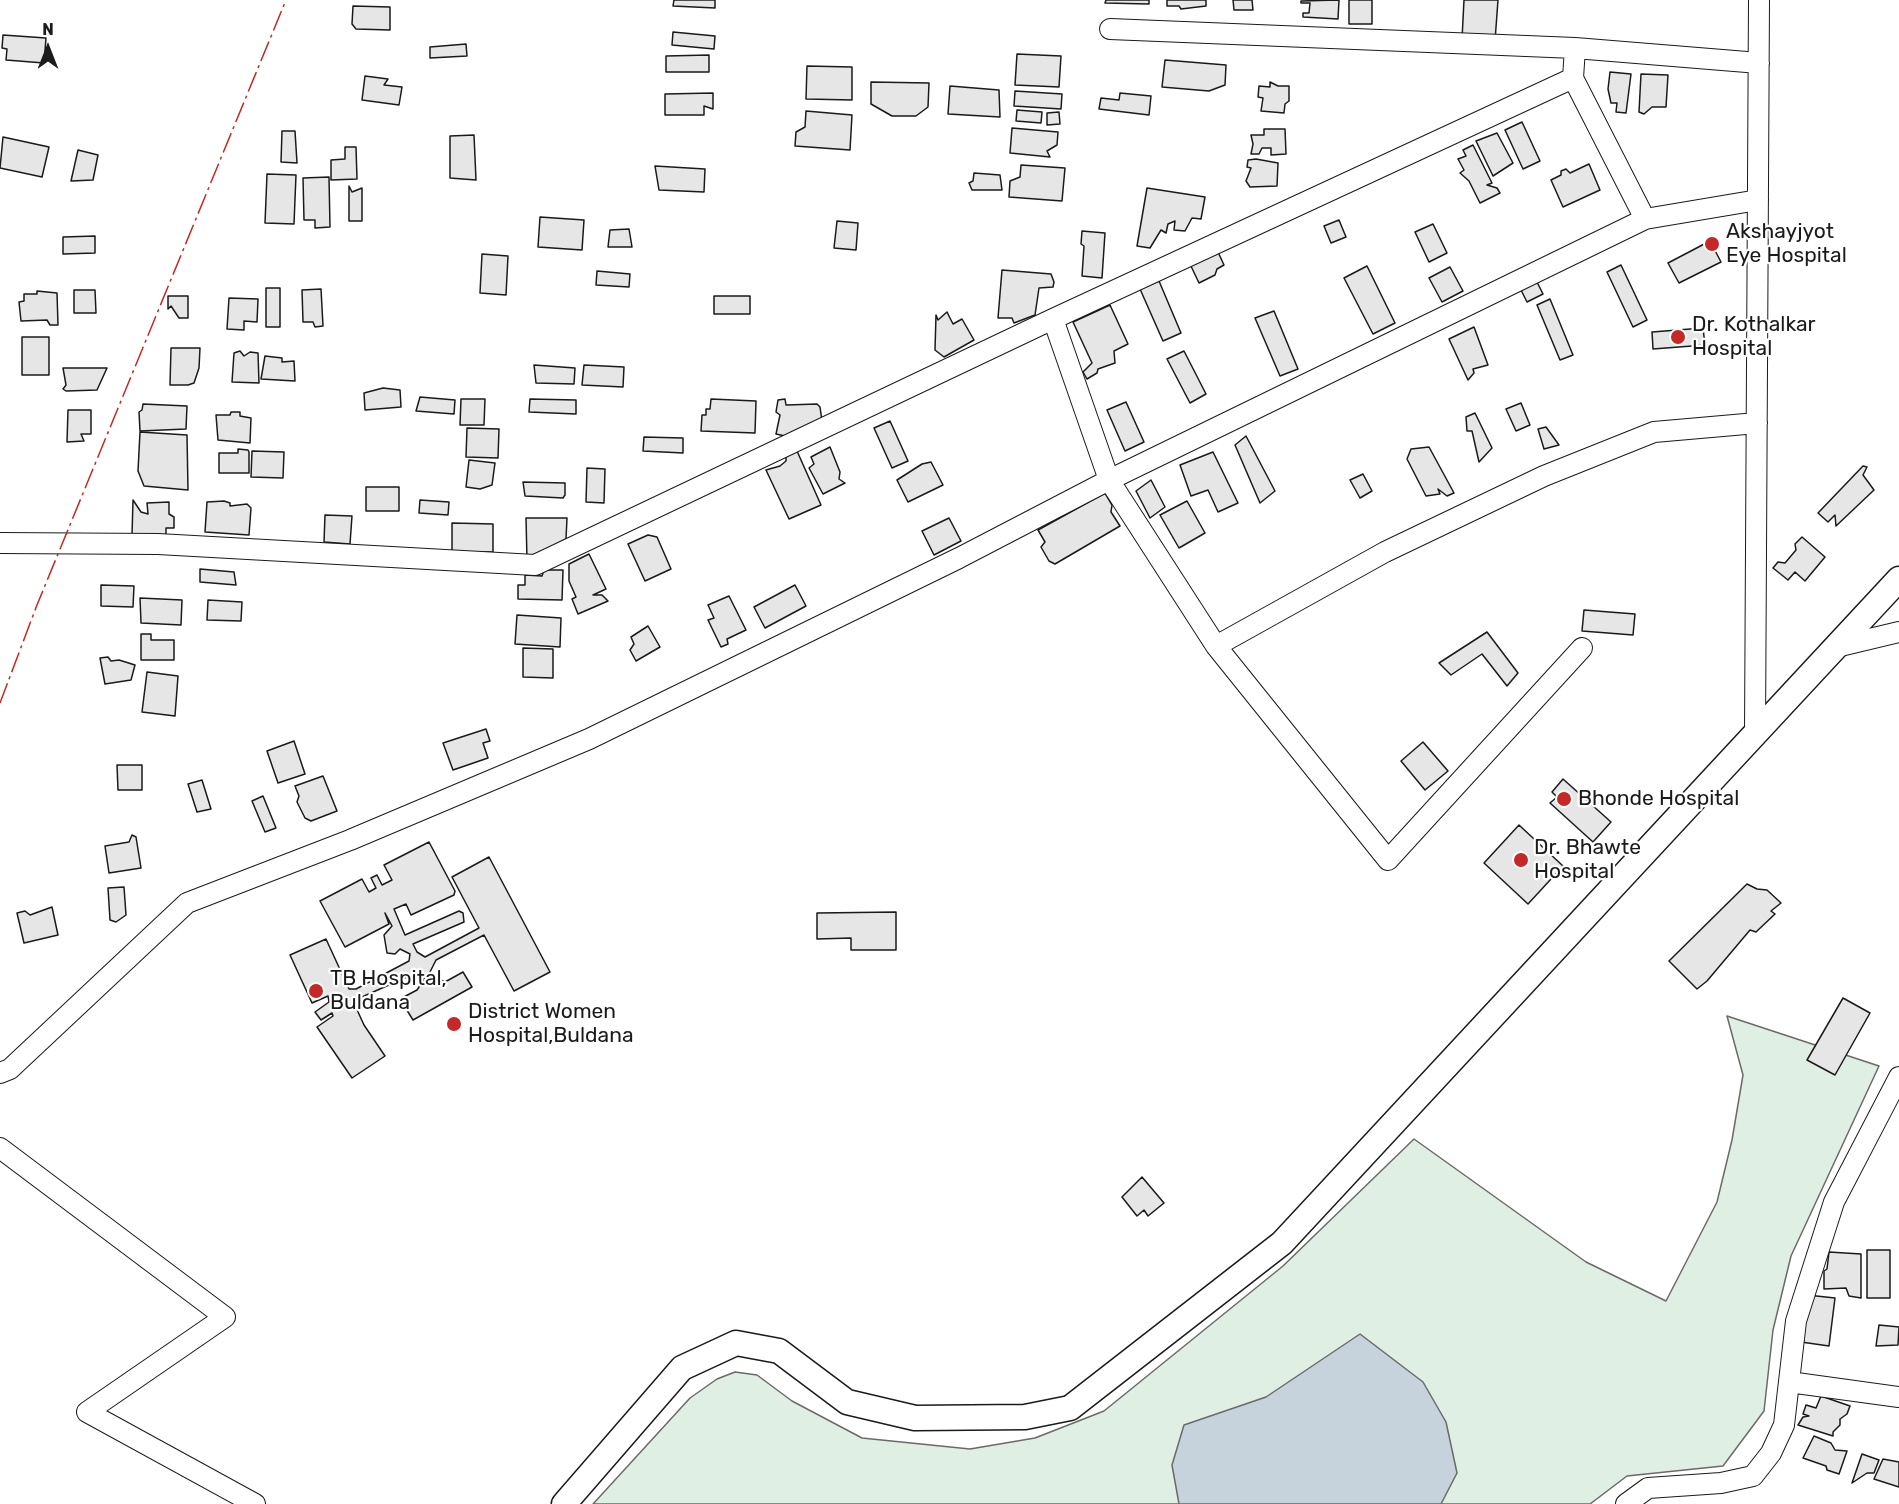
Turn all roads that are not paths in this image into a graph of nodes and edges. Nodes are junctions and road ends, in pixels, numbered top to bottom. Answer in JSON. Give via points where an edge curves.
{"nodes":[{"id":1,"x":1759,"y":0,"type":"edge"},
{"id":2,"x":1110,"y":29,"type":"dead end"},
{"id":3,"x":1575,"y":48,"type":"junction"},
{"id":4,"x":1759,"y":63,"type":"junction"},
{"id":5,"x":1573,"y":78,"type":"junction"},
{"id":6,"x":1758,"y":200,"type":"junction"},
{"id":7,"x":1645,"y":219,"type":"junction"},
{"id":8,"x":1053,"y":319,"type":"junction"},
{"id":9,"x":1757,"y":423,"type":"junction"},
{"id":10,"x":1109,"y":480,"type":"junction"},
{"id":11,"x":0,"y":543,"type":"edge"},
{"id":12,"x":1899,"y":579,"type":"edge"},
{"id":13,"x":1899,"y":632,"type":"edge"},
{"id":14,"x":1216,"y":646,"type":"junction"},
{"id":15,"x":1836,"y":647,"type":"junction"},
{"id":16,"x":1582,"y":648,"type":"dead end"},
{"id":17,"x":1755,"y":734,"type":"junction"},
{"id":18,"x":0,"y":1072,"type":"edge"},
{"id":19,"x":1899,"y":1077,"type":"edge"},
{"id":20,"x":0,"y":1148,"type":"edge"},
{"id":21,"x":1789,"y":1382,"type":"junction"},
{"id":22,"x":1899,"y":1397,"type":"edge"},
{"id":23,"x":255,"y":1504,"type":"edge"},
{"id":24,"x":564,"y":1504,"type":"edge"},
{"id":25,"x":1626,"y":1504,"type":"edge"}],
"edges":[{"from":1,"to":4,"type":"street"},
{"from":2,"to":3,"type":"street"},
{"from":3,"to":4,"type":"street"},
{"from":3,"to":5,"type":"street"},
{"from":4,"to":6,"type":"street"},
{"from":5,"to":7,"type":"street"},
{"from":5,"to":8,"type":"street"},
{"from":6,"to":7,"type":"street"},
{"from":6,"to":9,"type":"street"},
{"from":7,"to":10,"type":"street"},
{"from":8,"to":10,"type":"street"},
{"from":8,"to":11,"type":"street","via":[[535,565],[158,544]]},
{"from":9,"to":14,"type":"street","via":[[1654,432],[1544,476],[1385,552]]},
{"from":9,"to":17,"type":"street"},
{"from":10,"to":14,"type":"street"},
{"from":10,"to":18,"type":"street","via":[[589,739],[351,840],[186,903],[10,1069]]},
{"from":12,"to":15,"type":"main road"},
{"from":13,"to":15,"type":"street"},
{"from":14,"to":16,"type":"street","via":[[1389,860]]},
{"from":15,"to":17,"type":"main road"},
{"from":17,"to":24,"type":"main road","via":[[1282,1243],[1070,1408],[1025,1417],[915,1418],[847,1402],[779,1351],[736,1343],[682,1368]]},
{"from":19,"to":21,"type":"street","via":[[1834,1202],[1796,1321]]},
{"from":20,"to":23,"type":"street","via":[[225,1317],[87,1412]]},
{"from":21,"to":22,"type":"street"},
{"from":21,"to":25,"type":"street","via":[[1784,1425],[1771,1453],[1753,1476],[1721,1483],[1648,1488]]}]}
